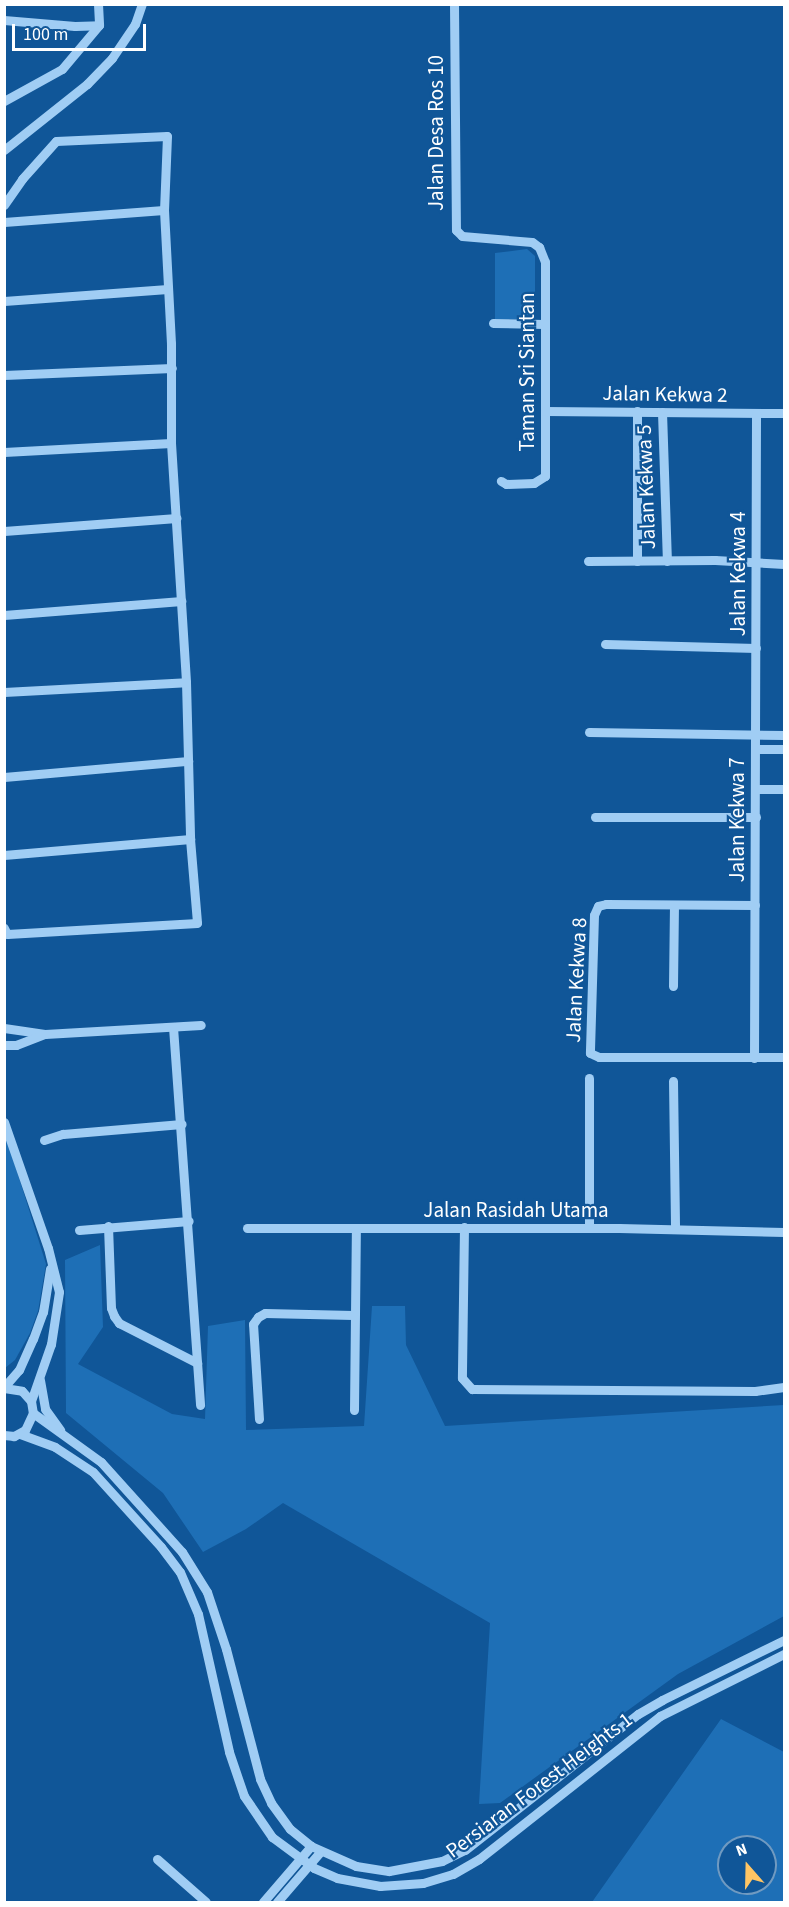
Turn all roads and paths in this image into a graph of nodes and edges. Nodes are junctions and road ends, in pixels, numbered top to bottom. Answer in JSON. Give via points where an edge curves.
{"nodes":[{"id":1,"x":98,"y":4,"type":"edge"},
{"id":2,"x":142,"y":4,"type":"edge"},
{"id":3,"x":454,"y":4,"type":"edge"},
{"id":4,"x":4,"y":20,"type":"edge"},
{"id":5,"x":99,"y":25,"type":"junction"},
{"id":6,"x":5,"y":102,"type":"edge"},
{"id":7,"x":4,"y":150,"type":"edge"},
{"id":8,"x":4,"y":205,"type":"edge"},
{"id":9,"x":164,"y":210,"type":"junction"},
{"id":10,"x":4,"y":222,"type":"edge"},
{"id":11,"x":545,"y":262,"type":"joint"},
{"id":12,"x":168,"y":289,"type":"junction"},
{"id":13,"x":4,"y":301,"type":"edge"},
{"id":14,"x":493,"y":324,"type":"dead end"},
{"id":15,"x":544,"y":324,"type":"junction"},
{"id":16,"x":172,"y":368,"type":"junction"},
{"id":17,"x":4,"y":375,"type":"edge"},
{"id":18,"x":545,"y":411,"type":"junction"},
{"id":19,"x":637,"y":411,"type":"junction"},
{"id":20,"x":662,"y":412,"type":"junction"},
{"id":21,"x":756,"y":413,"type":"junction"},
{"id":22,"x":784,"y":413,"type":"edge"},
{"id":23,"x":171,"y":443,"type":"junction"},
{"id":24,"x":4,"y":452,"type":"edge"},
{"id":25,"x":501,"y":481,"type":"dead end"},
{"id":26,"x":177,"y":518,"type":"junction"},
{"id":27,"x":4,"y":531,"type":"edge"},
{"id":28,"x":588,"y":561,"type":"dead end"},
{"id":29,"x":637,"y":561,"type":"junction"},
{"id":30,"x":667,"y":561,"type":"junction"},
{"id":31,"x":756,"y":562,"type":"junction"},
{"id":32,"x":784,"y":564,"type":"edge"},
{"id":33,"x":181,"y":601,"type":"junction"},
{"id":34,"x":4,"y":615,"type":"edge"},
{"id":35,"x":605,"y":644,"type":"dead end"},
{"id":36,"x":756,"y":648,"type":"junction"},
{"id":37,"x":186,"y":682,"type":"junction"},
{"id":38,"x":4,"y":692,"type":"edge"},
{"id":39,"x":589,"y":732,"type":"dead end"},
{"id":40,"x":756,"y":735,"type":"junction"},
{"id":41,"x":784,"y":735,"type":"edge"},
{"id":42,"x":756,"y":749,"type":"junction"},
{"id":43,"x":784,"y":749,"type":"edge"},
{"id":44,"x":188,"y":761,"type":"junction"},
{"id":45,"x":4,"y":777,"type":"edge"},
{"id":46,"x":756,"y":789,"type":"junction"},
{"id":47,"x":784,"y":789,"type":"edge"},
{"id":48,"x":756,"y":816,"type":"junction"},
{"id":49,"x":596,"y":817,"type":"dead end"},
{"id":50,"x":190,"y":839,"type":"junction"},
{"id":51,"x":4,"y":855,"type":"edge"},
{"id":52,"x":755,"y":904,"type":"junction"},
{"id":53,"x":674,"y":905,"type":"junction"},
{"id":54,"x":4,"y":928,"type":"edge"},
{"id":55,"x":673,"y":986,"type":"dead end"},
{"id":56,"x":201,"y":1025,"type":"dead end"},
{"id":57,"x":173,"y":1027,"type":"junction"},
{"id":58,"x":4,"y":1028,"type":"edge"},
{"id":59,"x":45,"y":1034,"type":"junction"},
{"id":60,"x":4,"y":1045,"type":"edge"},
{"id":61,"x":784,"y":1057,"type":"edge"},
{"id":62,"x":754,"y":1058,"type":"junction"},
{"id":63,"x":589,"y":1078,"type":"dead end"},
{"id":64,"x":673,"y":1081,"type":"dead end"},
{"id":65,"x":4,"y":1122,"type":"edge"},
{"id":66,"x":182,"y":1124,"type":"junction"},
{"id":67,"x":44,"y":1140,"type":"dead end"},
{"id":68,"x":189,"y":1221,"type":"junction"},
{"id":69,"x":108,"y":1226,"type":"junction"},
{"id":70,"x":464,"y":1227,"type":"junction"},
{"id":71,"x":589,"y":1227,"type":"junction"},
{"id":72,"x":247,"y":1228,"type":"dead end"},
{"id":73,"x":356,"y":1229,"type":"junction"},
{"id":74,"x":675,"y":1229,"type":"junction"},
{"id":75,"x":79,"y":1230,"type":"dead end"},
{"id":76,"x":784,"y":1232,"type":"edge"},
{"id":77,"x":51,"y":1264,"type":"junction"},
{"id":78,"x":353,"y":1315,"type":"junction"},
{"id":79,"x":197,"y":1363,"type":"junction"},
{"id":80,"x":40,"y":1378,"type":"junction"},
{"id":81,"x":784,"y":1387,"type":"edge"},
{"id":82,"x":4,"y":1388,"type":"edge"},
{"id":83,"x":31,"y":1401,"type":"junction"},
{"id":84,"x":200,"y":1405,"type":"dead end"},
{"id":85,"x":354,"y":1410,"type":"dead end"},
{"id":86,"x":33,"y":1413,"type":"junction"},
{"id":87,"x":259,"y":1419,"type":"dead end"},
{"id":88,"x":20,"y":1434,"type":"junction"},
{"id":89,"x":4,"y":1436,"type":"edge"},
{"id":90,"x":70,"y":1440,"type":"junction"},
{"id":91,"x":784,"y":1640,"type":"edge"},
{"id":92,"x":784,"y":1653,"type":"edge"},
{"id":93,"x":311,"y":1846,"type":"junction"},
{"id":94,"x":320,"y":1852,"type":"junction"},
{"id":95,"x":300,"y":1858,"type":"junction"},
{"id":96,"x":157,"y":1859,"type":"dead end"},
{"id":97,"x":310,"y":1865,"type":"junction"},
{"id":98,"x":206,"y":1902,"type":"edge"},
{"id":99,"x":263,"y":1902,"type":"edge"},
{"id":100,"x":277,"y":1902,"type":"edge"}],
"edges":[{"from":1,"to":5,"type":"street"},
{"from":2,"to":7,"type":"street","via":[[135,24],[94,78]]},
{"from":3,"to":11,"type":"street","name":"Jalan Desa Ros 10","via":[[456,230],[462,236],[532,242],[539,247]]},
{"from":4,"to":5,"type":"street"},
{"from":5,"to":6,"type":"street","via":[[62,69]]},
{"from":8,"to":9,"type":"street","via":[[56,141],[167,136]]},
{"from":9,"to":10,"type":"street"},
{"from":9,"to":12,"type":"street"},
{"from":11,"to":15,"type":"street","name":"Taman Sri Siantan"},
{"from":12,"to":13,"type":"street"},
{"from":12,"to":16,"type":"street"},
{"from":14,"to":15,"type":"street"},
{"from":15,"to":18,"type":"street","name":"Taman Sri Siantan"},
{"from":16,"to":17,"type":"street"},
{"from":16,"to":23,"type":"street"},
{"from":18,"to":19,"type":"street","name":"Jalan Kekwa 2"},
{"from":18,"to":25,"type":"street","name":"Taman Sri Siantan","via":[[545,476],[541,481]]},
{"from":19,"to":20,"type":"street","name":"Jalan Kekwa 2"},
{"from":19,"to":29,"type":"street"},
{"from":20,"to":21,"type":"street","name":"Jalan Kekwa 2"},
{"from":20,"to":30,"type":"street","name":"Jalan Kekwa 5"},
{"from":21,"to":22,"type":"street","name":"Jalan Kekwa 2"},
{"from":21,"to":31,"type":"street","name":"Jalan Kekwa 4"},
{"from":23,"to":24,"type":"street"},
{"from":23,"to":26,"type":"street"},
{"from":26,"to":27,"type":"street"},
{"from":26,"to":33,"type":"street"},
{"from":28,"to":29,"type":"street"},
{"from":29,"to":30,"type":"street"},
{"from":30,"to":31,"type":"street"},
{"from":31,"to":32,"type":"street"},
{"from":31,"to":36,"type":"street","name":"Jalan Kekwa 4"},
{"from":33,"to":34,"type":"street"},
{"from":33,"to":37,"type":"street"},
{"from":35,"to":36,"type":"street"},
{"from":36,"to":40,"type":"street","name":"Jalan Kekwa 4"},
{"from":37,"to":38,"type":"street"},
{"from":37,"to":44,"type":"street"},
{"from":39,"to":40,"type":"street"},
{"from":40,"to":41,"type":"street"},
{"from":40,"to":42,"type":"street","name":"Jalan Kekwa 7"},
{"from":42,"to":43,"type":"street"},
{"from":42,"to":46,"type":"street","name":"Jalan Kekwa 7"},
{"from":44,"to":45,"type":"street"},
{"from":44,"to":50,"type":"street"},
{"from":46,"to":47,"type":"street"},
{"from":46,"to":48,"type":"street","name":"Jalan Kekwa 7"},
{"from":48,"to":49,"type":"street"},
{"from":48,"to":52,"type":"street","name":"Jalan Kekwa 7"},
{"from":50,"to":51,"type":"street"},
{"from":50,"to":54,"type":"street","via":[[197,923],[7,934]]},
{"from":52,"to":53,"type":"street","name":"Jalan Kekwa 8"},
{"from":52,"to":62,"type":"street","name":"Jalan Kekwa 7"},
{"from":53,"to":55,"type":"street"},
{"from":53,"to":62,"type":"street","name":"Jalan Kekwa 8","via":[[598,906],[594,915],[590,1053],[599,1057]]},
{"from":56,"to":57,"type":"street"},
{"from":57,"to":59,"type":"street"},
{"from":57,"to":66,"type":"street"},
{"from":58,"to":59,"type":"street"},
{"from":59,"to":60,"type":"street","via":[[16,1045]]},
{"from":61,"to":62,"type":"street","name":"Jalan Kekwa 8"},
{"from":63,"to":71,"type":"street"},
{"from":64,"to":74,"type":"street"},
{"from":65,"to":77,"type":"street"},
{"from":66,"to":67,"type":"street","via":[[63,1134]]},
{"from":66,"to":68,"type":"street"},
{"from":68,"to":69,"type":"street"},
{"from":68,"to":79,"type":"street"},
{"from":69,"to":75,"type":"street"},
{"from":69,"to":79,"type":"street","via":[[114,1316],[119,1323]]},
{"from":70,"to":71,"type":"street","name":"Jalan Rasidah Utama"},
{"from":70,"to":73,"type":"street","name":"Jalan Rasidah Utama"},
{"from":70,"to":81,"type":"street","via":[[462,1378],[472,1389],[755,1391]]},
{"from":71,"to":74,"type":"street","name":"Jalan Rasidah Utama"},
{"from":72,"to":73,"type":"street","name":"Jalan Rasidah Utama"},
{"from":73,"to":78,"type":"street"},
{"from":74,"to":76,"type":"street","name":"Jalan Rasidah Utama"},
{"from":77,"to":80,"type":"street","via":[[59,1292],[51,1344]]},
{"from":77,"to":82,"type":"street","via":[[43,1312],[33,1339],[19,1370]]},
{"from":78,"to":85,"type":"street"},
{"from":78,"to":87,"type":"street","via":[[265,1313],[258,1317],[253,1324]]},
{"from":79,"to":84,"type":"street"},
{"from":80,"to":83,"type":"street"},
{"from":80,"to":90,"type":"street","via":[[45,1409]]},
{"from":82,"to":83,"type":"street","via":[[22,1391]]},
{"from":83,"to":86,"type":"street"},
{"from":86,"to":88,"type":"street"},
{"from":86,"to":90,"type":"street","name":"Persiaran Forest Heights 1"},
{"from":88,"to":89,"type":"street"},
{"from":88,"to":95,"type":"street","name":"Persiaran Forest Heights 1","via":[[55,1447],[93,1472],[180,1572],[198,1614],[229,1752],[244,1796],[273,1837]]},
{"from":90,"to":93,"type":"street","name":"Persiaran Forest Heights 1","via":[[113,1474],[193,1567],[207,1592],[226,1649],[260,1779],[290,1829]]},
{"from":91,"to":94,"type":"street","name":"Persiaran Forest Heights 1","via":[[638,1714],[484,1837],[450,1857],[389,1871],[356,1866]]},
{"from":92,"to":97,"type":"street","name":"Persiaran Forest Heights 1","via":[[660,1716],[479,1859],[453,1874],[423,1883],[380,1886],[337,1878]]},
{"from":93,"to":94,"type":"street","name":"Persiaran Forest Heights 1"},
{"from":93,"to":95,"type":"street"},
{"from":94,"to":97,"type":"street"},
{"from":95,"to":97,"type":"street","name":"Persiaran Forest Heights 1"},
{"from":95,"to":99,"type":"street"},
{"from":96,"to":98,"type":"street"},
{"from":97,"to":100,"type":"street"}]}
